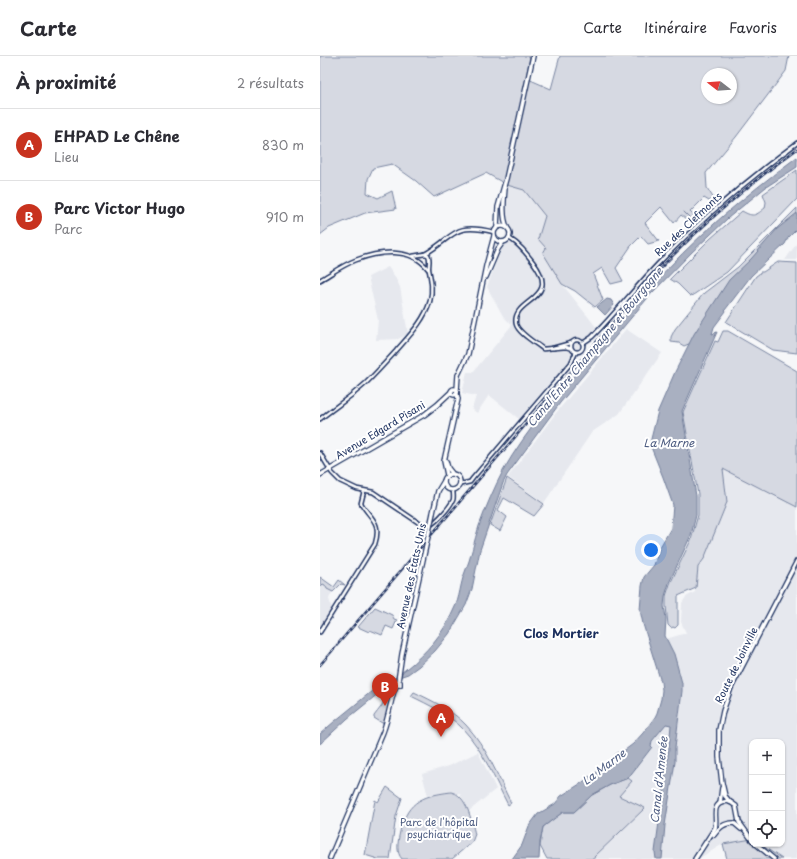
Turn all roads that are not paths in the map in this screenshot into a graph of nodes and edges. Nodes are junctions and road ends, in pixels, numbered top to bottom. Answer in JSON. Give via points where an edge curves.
{"nodes":[{"id":1,"x":533,"y":56,"type":"edge"},
{"id":2,"x":797,"y":143,"type":"edge"},
{"id":3,"x":506,"y":179,"type":"junction"},
{"id":4,"x":497,"y":227,"type":"junction"},
{"id":5,"x":507,"y":227,"type":"junction"},
{"id":6,"x":494,"y":232,"type":"junction"},
{"id":7,"x":494,"y":236,"type":"junction"},
{"id":8,"x":509,"y":238,"type":"junction"},
{"id":9,"x":504,"y":242,"type":"junction"},
{"id":10,"x":433,"y":250,"type":"junction"},
{"id":11,"x":424,"y":255,"type":"junction"},
{"id":12,"x":413,"y":256,"type":"junction"},
{"id":13,"x":429,"y":260,"type":"junction"},
{"id":14,"x":422,"y":262,"type":"junction"},
{"id":15,"x":428,"y":269,"type":"junction"},
{"id":16,"x":320,"y":280,"type":"edge"},
{"id":17,"x":483,"y":284,"type":"junction"},
{"id":18,"x":572,"y":343,"type":"junction"},
{"id":19,"x":583,"y":343,"type":"junction"},
{"id":20,"x":552,"y":348,"type":"junction"},
{"id":21,"x":572,"y":349,"type":"junction"},
{"id":22,"x":576,"y":352,"type":"junction"},
{"id":23,"x":454,"y":392,"type":"junction"},
{"id":24,"x":320,"y":419,"type":"edge"},
{"id":25,"x":320,"y":453,"type":"edge"},
{"id":26,"x":445,"y":458,"type":"junction"},
{"id":27,"x":330,"y":470,"type":"junction"},
{"id":28,"x":453,"y":473,"type":"junction"},
{"id":29,"x":320,"y":475,"type":"edge"},
{"id":30,"x":447,"y":476,"type":"junction"},
{"id":31,"x":444,"y":482,"type":"junction"},
{"id":32,"x":460,"y":484,"type":"junction"},
{"id":33,"x":446,"y":487,"type":"junction"},
{"id":34,"x":453,"y":490,"type":"junction"},
{"id":35,"x":364,"y":491,"type":"junction"},
{"id":36,"x":437,"y":494,"type":"junction"},
{"id":37,"x":797,"y":561,"type":"edge"},
{"id":38,"x":320,"y":632,"type":"edge"},
{"id":39,"x":722,"y":783,"type":"junction"},
{"id":40,"x":730,"y":802,"type":"junction"},
{"id":41,"x":720,"y":803,"type":"junction"},
{"id":42,"x":737,"y":816,"type":"junction"},
{"id":43,"x":716,"y":818,"type":"junction"},
{"id":44,"x":731,"y":823,"type":"junction"},
{"id":45,"x":725,"y":824,"type":"junction"},
{"id":46,"x":749,"y":836,"type":"edge"},
{"id":47,"x":749,"y":838,"type":"edge"},
{"id":48,"x":759,"y":847,"type":"edge"},
{"id":49,"x":331,"y":859,"type":"edge"},
{"id":50,"x":695,"y":859,"type":"edge"},
{"id":51,"x":773,"y":859,"type":"edge"}],
"edges":[{"from":1,"to":3,"type":"main road"},
{"from":2,"to":19,"type":"street","name":"Rue des Clefmonts","via":[[748,181],[696,227],[592,337]]},
{"from":3,"to":4,"type":"main road","via":[[498,207]]},
{"from":3,"to":5,"type":"main road","via":[[504,205]]},
{"from":4,"to":5,"type":"main road"},
{"from":4,"to":6,"type":"main road"},
{"from":5,"to":8,"type":"main road","via":[[510,232]]},
{"from":6,"to":7,"type":"main road"},
{"from":6,"to":10,"type":"street","via":[[474,228],[460,229]]},
{"from":7,"to":9,"type":"main road","via":[[498,241]]},
{"from":7,"to":17,"type":"main road"},
{"from":8,"to":9,"type":"main road"},
{"from":8,"to":20,"type":"street","via":[[527,254],[543,281],[540,292],[518,312],[516,325],[543,349]]},
{"from":9,"to":17,"type":"main road","via":[[499,247]]},
{"from":10,"to":11,"type":"street"},
{"from":10,"to":13,"type":"street"},
{"from":11,"to":12,"type":"street"},
{"from":11,"to":13,"type":"street","via":[[428,255]]},
{"from":11,"to":14,"type":"street","via":[[420,259]]},
{"from":12,"to":14,"type":"street"},
{"from":12,"to":16,"type":"street","via":[[389,253],[356,260]]},
{"from":13,"to":14,"type":"street"},
{"from":13,"to":15,"type":"street"},
{"from":14,"to":15,"type":"street"},
{"from":15,"to":24,"type":"street","via":[[432,284],[431,298],[414,331],[366,382]]},
{"from":17,"to":23,"type":"main road","via":[[468,354]]},
{"from":18,"to":19,"type":"street","via":[[577,340]]},
{"from":18,"to":20,"type":"street"},
{"from":18,"to":21,"type":"street"},
{"from":19,"to":22,"type":"street","via":[[582,350]]},
{"from":20,"to":21,"type":"street"},
{"from":21,"to":22,"type":"street"},
{"from":22,"to":32,"type":"street","via":[[571,363],[470,482]]},
{"from":23,"to":26,"type":"main road","via":[[457,402]]},
{"from":23,"to":27,"type":"main road","name":"Avenue Edgard Pisani","via":[[424,415]]},
{"from":25,"to":27,"type":"street"},
{"from":26,"to":28,"type":"main road","via":[[448,468]]},
{"from":26,"to":30,"type":"main road"},
{"from":27,"to":29,"type":"main road","name":"Avenue Edgard Pisani"},
{"from":27,"to":35,"type":"street","via":[[340,481]]},
{"from":28,"to":30,"type":"main road"},
{"from":28,"to":32,"type":"main road","via":[[460,478]]},
{"from":30,"to":31,"type":"main road"},
{"from":31,"to":33,"type":"main road"},
{"from":31,"to":36,"type":"main road","name":"Avenue des États-Unis"},
{"from":32,"to":34,"type":"main road"},
{"from":33,"to":34,"type":"main road"},
{"from":33,"to":36,"type":"main road"},
{"from":34,"to":35,"type":"street","via":[[453,500],[429,527],[425,527],[374,493]]},
{"from":35,"to":38,"type":"street","via":[[361,501],[375,523],[375,544]]},
{"from":36,"to":49,"type":"main road","name":"Avenue des États-Unis","bridge":true,"via":[[388,718]]},
{"from":37,"to":39,"type":"main road","name":"Route de Joinville","via":[[731,688],[723,711],[718,747]]},
{"from":39,"to":40,"type":"main road","via":[[725,796]]},
{"from":39,"to":41,"type":"main road"},
{"from":40,"to":41,"type":"main road"},
{"from":40,"to":42,"type":"main road","via":[[737,808]]},
{"from":41,"to":43,"type":"main road","via":[[715,810]]},
{"from":42,"to":44,"type":"main road"},
{"from":42,"to":46,"type":"main road"},
{"from":43,"to":45,"type":"main road"},
{"from":43,"to":50,"type":"main road","via":[[714,831]]},
{"from":44,"to":45,"type":"main road"},
{"from":44,"to":47,"type":"main road","via":[[737,825]]},
{"from":45,"to":50,"type":"main road"},
{"from":48,"to":51,"type":"main road"}]}
